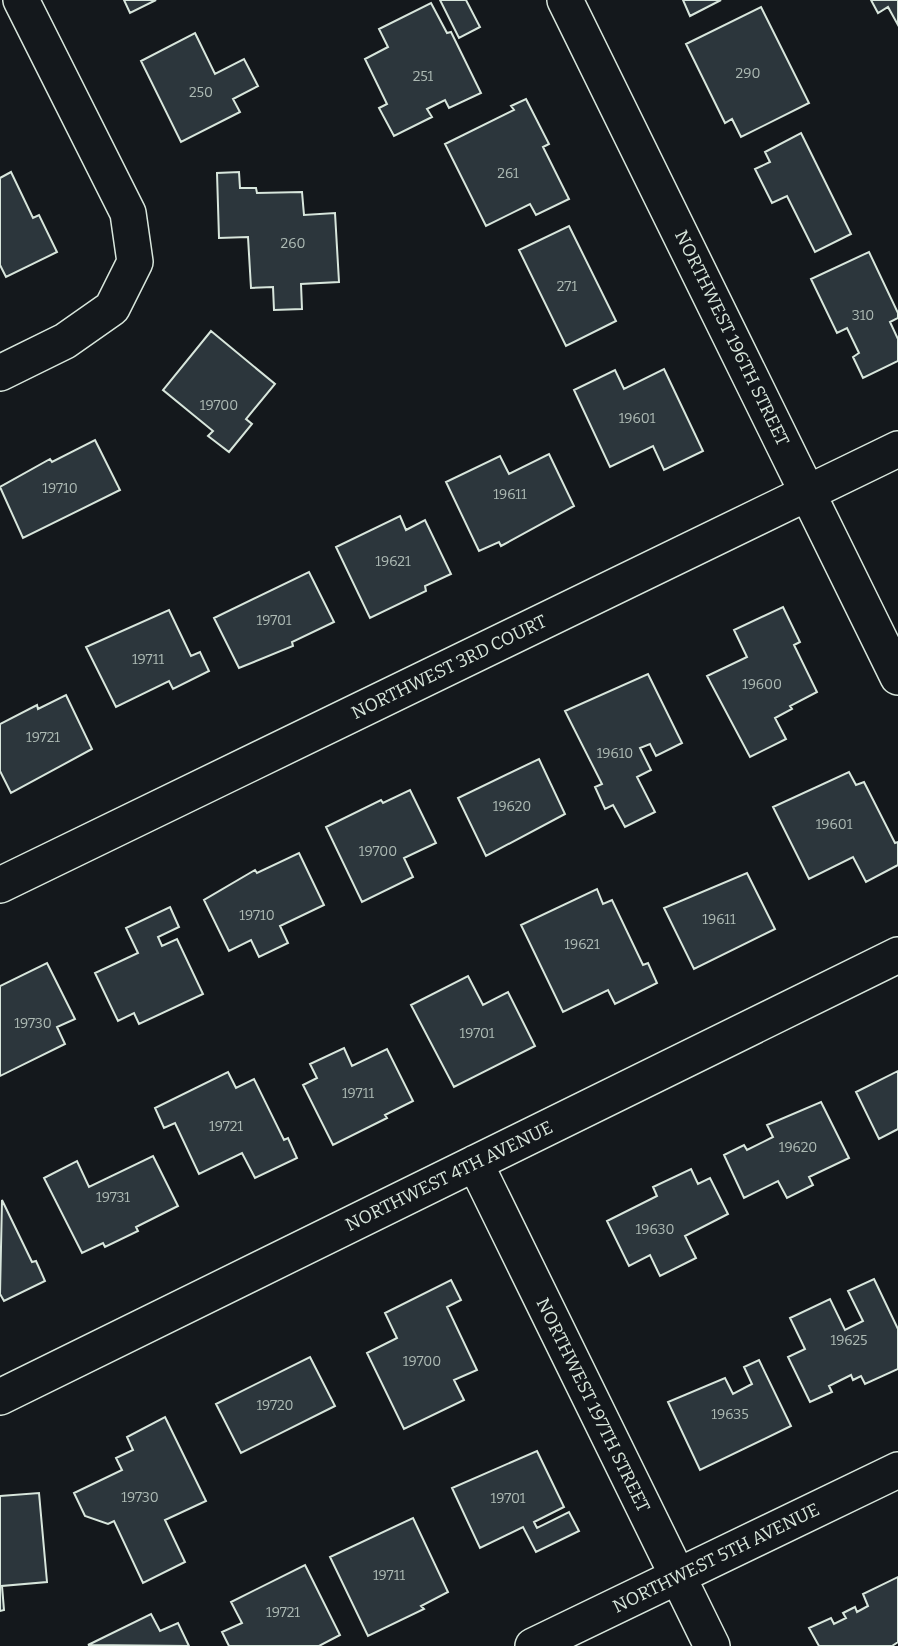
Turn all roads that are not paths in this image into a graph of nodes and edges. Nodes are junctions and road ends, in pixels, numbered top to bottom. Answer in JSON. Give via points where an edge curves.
{"nodes":[{"id":1,"x":22,"y":0,"type":"edge"},
{"id":2,"x":565,"y":0,"type":"edge"},
{"id":3,"x":0,"y":373,"type":"edge"},
{"id":4,"x":898,"y":449,"type":"edge"},
{"id":5,"x":808,"y":492,"type":"junction"},
{"id":6,"x":898,"y":677,"type":"edge"},
{"id":7,"x":0,"y":885,"type":"edge"},
{"id":8,"x":898,"y":956,"type":"edge"},
{"id":9,"x":475,"y":1163,"type":"junction"},
{"id":10,"x":0,"y":1396,"type":"edge"},
{"id":11,"x":898,"y":1470,"type":"edge"},
{"id":12,"x":677,"y":1577,"type":"junction"},
{"id":13,"x":533,"y":1646,"type":"edge"},
{"id":14,"x":712,"y":1646,"type":"edge"}],
"edges":[{"from":1,"to":3,"type":"street","via":[[128,213],[135,262],[112,308],[65,341]]},
{"from":2,"to":5,"type":"street","name":"NORTHWEST 196TH STREET"},
{"from":4,"to":5,"type":"street","name":"NORTHWEST 3RD COURT"},
{"from":5,"to":6,"type":"street","name":"NORTHWEST 196TH STREET"},
{"from":5,"to":7,"type":"street","name":"NORTHWEST 3RD COURT"},
{"from":8,"to":9,"type":"street","name":"NORTHWEST 4TH AVENUE"},
{"from":9,"to":10,"type":"street","name":"NORTHWEST 4TH AVENUE"},
{"from":9,"to":12,"type":"street","name":"NORTHWEST 197TH STREET"},
{"from":11,"to":12,"type":"street","name":"NORTHWEST 5TH AVENUE"},
{"from":12,"to":13,"type":"street","name":"NORTHWEST 5TH AVENUE"},
{"from":12,"to":14,"type":"street","name":"NORTHWEST 197TH STREET"}]}
